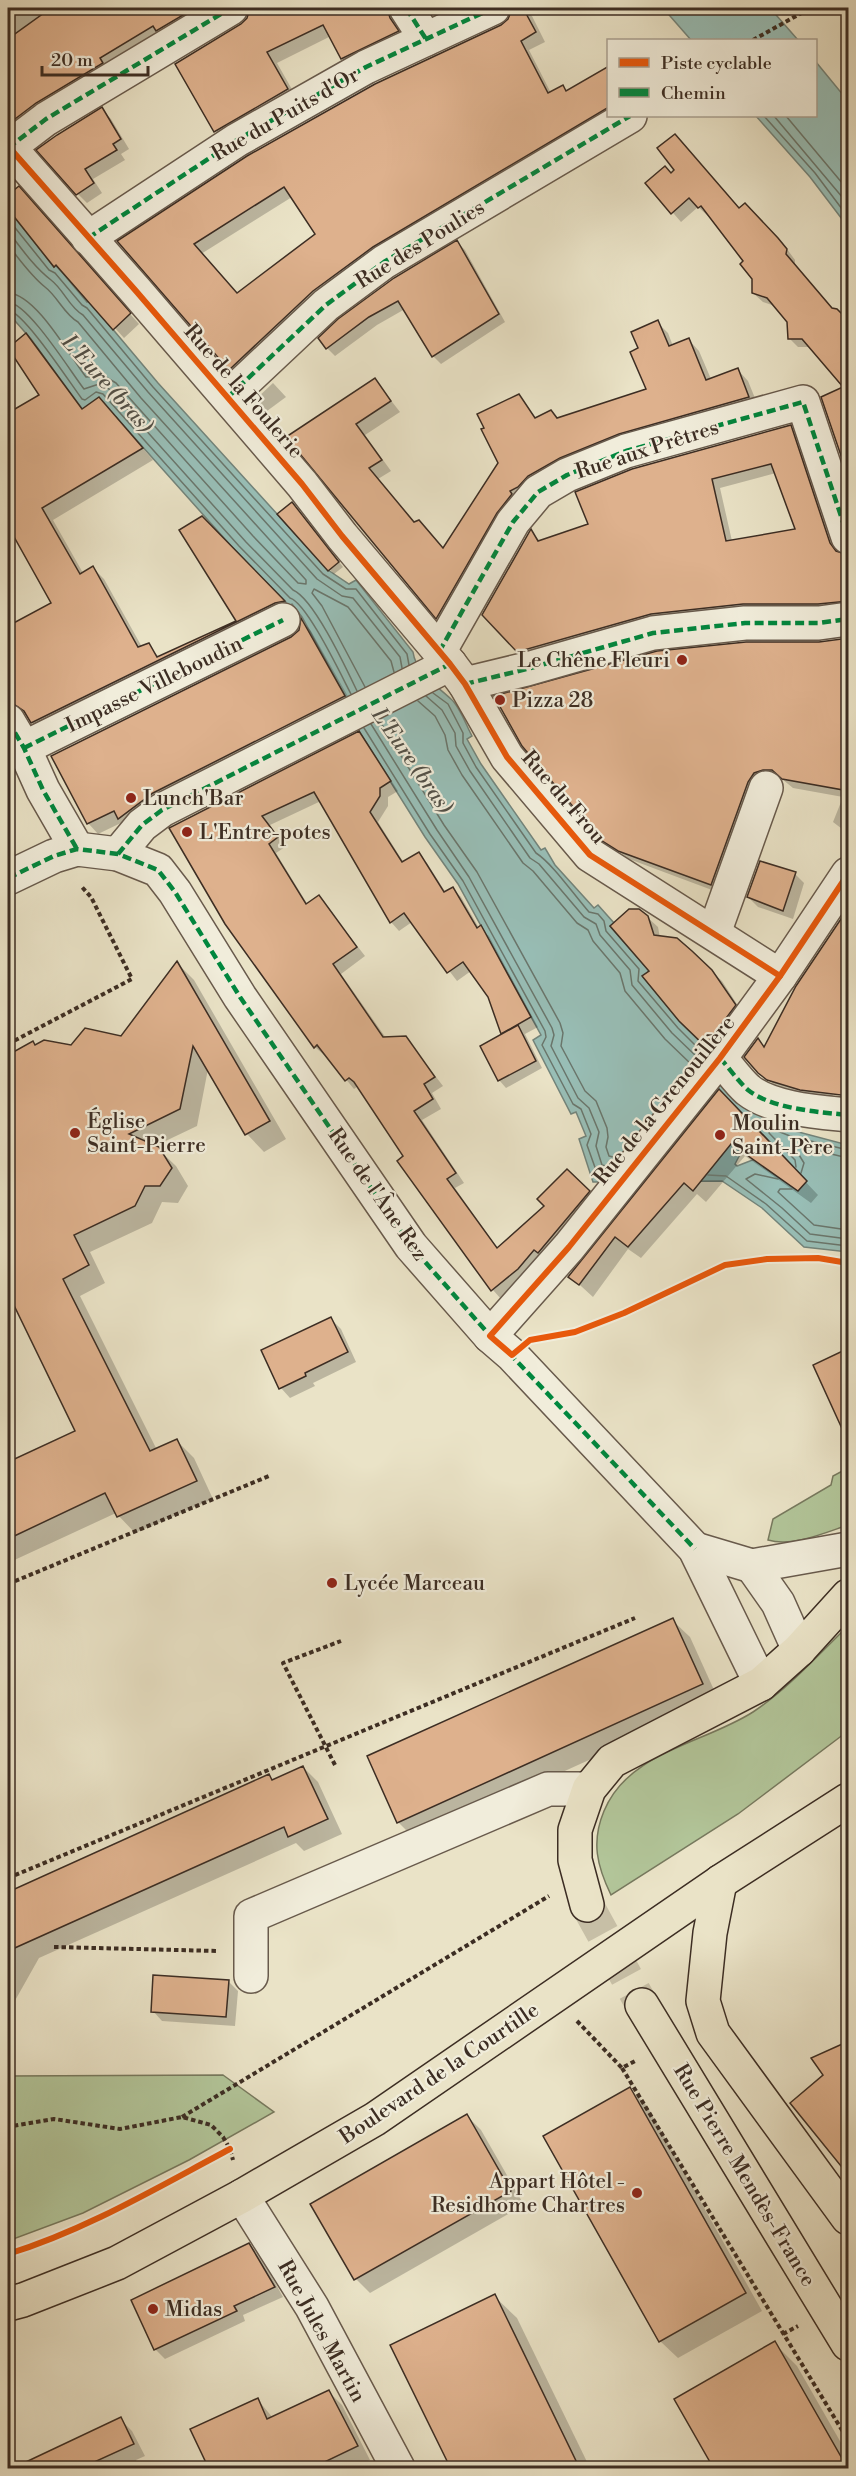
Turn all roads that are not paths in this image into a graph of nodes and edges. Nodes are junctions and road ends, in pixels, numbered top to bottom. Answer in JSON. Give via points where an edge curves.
{"nodes":[{"id":1,"x":231,"y":8,"type":"edge"},
{"id":2,"x":406,"y":8,"type":"edge"},
{"id":3,"x":493,"y":8,"type":"edge"},
{"id":4,"x":426,"y":39,"type":"junction"},
{"id":5,"x":628,"y":117,"type":"edge"},
{"id":6,"x":8,"y":147,"type":"edge"},
{"id":7,"x":88,"y":238,"type":"junction"},
{"id":8,"x":228,"y":398,"type":"junction"},
{"id":9,"x":849,"y":537,"type":"edge"},
{"id":10,"x":849,"y":619,"type":"edge"},
{"id":11,"x":284,"y":620,"type":"dead end"},
{"id":12,"x":447,"y":668,"type":"junction"},
{"id":13,"x":8,"y":721,"type":"edge"},
{"id":14,"x":24,"y":748,"type":"junction"},
{"id":15,"x":766,"y":788,"type":"dead end"},
{"id":16,"x":66,"y":853,"type":"junction"},
{"id":17,"x":118,"y":854,"type":"junction"},
{"id":18,"x":849,"y":874,"type":"edge"},
{"id":19,"x":8,"y":878,"type":"edge"},
{"id":20,"x":714,"y":933,"type":"junction"},
{"id":21,"x":780,"y":976,"type":"junction"},
{"id":22,"x":720,"y":1058,"type":"junction"},
{"id":23,"x":849,"y":1115,"type":"edge"},
{"id":24,"x":501,"y":1345,"type":"junction"},
{"id":25,"x":695,"y":1549,"type":"junction"},
{"id":26,"x":849,"y":1549,"type":"edge"},
{"id":27,"x":752,"y":1566,"type":"junction"},
{"id":28,"x":849,"y":1596,"type":"edge"},
{"id":29,"x":799,"y":1650,"type":"junction"},
{"id":30,"x":761,"y":1684,"type":"junction"},
{"id":31,"x":589,"y":1789,"type":"junction"},
{"id":32,"x":849,"y":1800,"type":"edge"},
{"id":33,"x":720,"y":1882,"type":"junction"},
{"id":34,"x":583,"y":1892,"type":"tunnel mouth"},
{"id":35,"x":251,"y":1962,"type":"road end"},
{"id":36,"x":642,"y":2005,"type":"tunnel mouth"},
{"id":37,"x":242,"y":2196,"type":"junction"},
{"id":38,"x":849,"y":2218,"type":"edge"},
{"id":39,"x":8,"y":2304,"type":"edge"},
{"id":40,"x":849,"y":2344,"type":"edge"},
{"id":41,"x":398,"y":2469,"type":"edge"}],
"edges":[{"from":1,"to":6,"type":"street","via":[[46,119]]},
{"from":2,"to":4,"type":"street"},
{"from":3,"to":4,"type":"street","name":"Rue du Puits d'Or"},
{"from":4,"to":7,"type":"street","name":"Rue du Puits d'Or","via":[[366,67],[237,140]]},
{"from":5,"to":8,"type":"street","name":"Rue des Poulies","via":[[384,262],[326,305]]},
{"from":6,"to":7,"type":"street","name":"Rue de la Foulerie"},
{"from":7,"to":8,"type":"street","name":"Rue de la Foulerie"},
{"from":8,"to":12,"type":"street","name":"Rue de la Foulerie","via":[[302,484]]},
{"from":9,"to":12,"type":"street","name":"Rue aux Prêtres","via":[[803,402],[626,451],[538,492],[513,522]]},
{"from":10,"to":12,"type":"street","via":[[745,623],[653,633],[527,669]]},
{"from":11,"to":14,"type":"street","name":"Impasse Villeboudin"},
{"from":12,"to":17,"type":"street","via":[[162,810],[142,825]]},
{"from":12,"to":20,"type":"street","name":"Rue du Frou","via":[[507,757],[590,855]]},
{"from":13,"to":14,"type":"street"},
{"from":14,"to":16,"type":"street","via":[[36,794]]},
{"from":15,"to":20,"type":"street"},
{"from":16,"to":17,"type":"street","name":"Rue de l'Âne Rez"},
{"from":16,"to":19,"type":"street"},
{"from":17,"to":24,"type":"street","name":"Rue de l'Âne Rez","via":[[158,870],[411,1246]]},
{"from":18,"to":21,"type":"street","name":"Rue de la Grenouillère"},
{"from":20,"to":21,"type":"street","name":"Rue du Frou"},
{"from":21,"to":22,"type":"street","name":"Rue de la Grenouillère"},
{"from":22,"to":23,"type":"street","via":[[749,1091],[772,1102]]},
{"from":22,"to":24,"type":"street","name":"Rue de la Grenouillère","via":[[604,1201]]},
{"from":24,"to":25,"type":"street","name":"Rue de l'Âne Rez"},
{"from":25,"to":27,"type":"street"},
{"from":25,"to":30,"type":"street","name":"Rue de l'Âne Rez"},
{"from":26,"to":27,"type":"street"},
{"from":27,"to":29,"type":"street","via":[[778,1603]]},
{"from":28,"to":29,"type":"main road"},
{"from":29,"to":30,"type":"main road"},
{"from":30,"to":31,"type":"main road","via":[[612,1761]]},
{"from":31,"to":34,"type":"main road","via":[[575,1830],[575,1860]]},
{"from":31,"to":35,"type":"street","via":[[548,1789],[251,1916]]},
{"from":32,"to":33,"type":"main road","name":"Boulevard de la Courtille"},
{"from":33,"to":37,"type":"main road","name":"Boulevard de la Courtille","via":[[375,2119]]},
{"from":33,"to":38,"type":"main road","via":[[703,2001],[713,2033]]},
{"from":36,"to":40,"type":"main road","name":"Rue Pierre Mendès-France"},
{"from":37,"to":39,"type":"main road","name":"Boulevard de la Courtille","via":[[117,2263]]},
{"from":37,"to":41,"type":"street","name":"Rue Jules Martin","via":[[312,2307]]}]}
